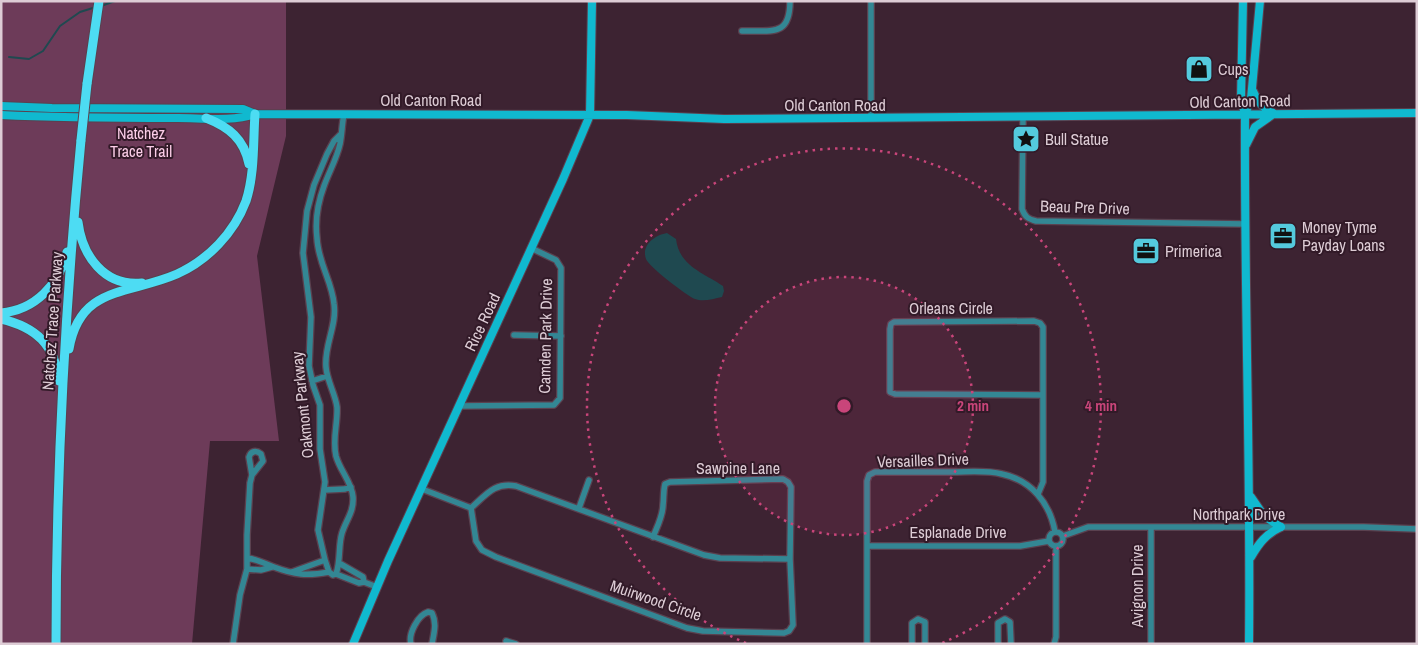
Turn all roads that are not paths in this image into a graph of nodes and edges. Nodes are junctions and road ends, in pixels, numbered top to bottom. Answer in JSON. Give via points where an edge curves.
{"nodes":[{"id":1,"x":98,"y":1,"type":"edge"},
{"id":2,"x":592,"y":1,"type":"edge"},
{"id":3,"x":790,"y":1,"type":"edge"},
{"id":4,"x":872,"y":1,"type":"edge"},
{"id":5,"x":1243,"y":1,"type":"edge"},
{"id":6,"x":1260,"y":1,"type":"edge"},
{"id":7,"x":742,"y":31,"type":"dead end"},
{"id":8,"x":1252,"y":85,"type":"junction"},
{"id":9,"x":1,"y":106,"type":"edge"},
{"id":10,"x":1417,"y":113,"type":"edge"},
{"id":11,"x":254,"y":114,"type":"junction"},
{"id":12,"x":344,"y":114,"type":"junction"},
{"id":13,"x":1245,"y":114,"type":"junction"},
{"id":14,"x":1275,"y":114,"type":"junction"},
{"id":15,"x":1,"y":115,"type":"edge"},
{"id":16,"x":590,"y":115,"type":"junction"},
{"id":17,"x":1023,"y":116,"type":"junction"},
{"id":18,"x":206,"y":118,"type":"junction"},
{"id":19,"x":871,"y":118,"type":"junction"},
{"id":20,"x":340,"y":135,"type":"junction"},
{"id":21,"x":1245,"y":146,"type":"junction"},
{"id":22,"x":252,"y":178,"type":"junction"},
{"id":23,"x":314,"y":183,"type":"junction"},
{"id":24,"x":324,"y":186,"type":"junction"},
{"id":25,"x":76,"y":197,"type":"junction"},
{"id":26,"x":74,"y":223,"type":"junction"},
{"id":27,"x":304,"y":224,"type":"junction"},
{"id":28,"x":1246,"y":224,"type":"junction"},
{"id":29,"x":317,"y":225,"type":"junction"},
{"id":30,"x":531,"y":248,"type":"junction"},
{"id":31,"x":150,"y":283,"type":"junction"},
{"id":32,"x":1,"y":312,"type":"edge"},
{"id":33,"x":1,"y":318,"type":"edge"},
{"id":34,"x":514,"y":335,"type":"dead end"},
{"id":35,"x":560,"y":336,"type":"junction"},
{"id":36,"x":327,"y":376,"type":"junction"},
{"id":37,"x":63,"y":378,"type":"junction"},
{"id":38,"x":312,"y":381,"type":"junction"},
{"id":39,"x":1043,"y":395,"type":"junction"},
{"id":40,"x":62,"y":406,"type":"junction"},
{"id":41,"x":459,"y":406,"type":"junction"},
{"id":42,"x":252,"y":475,"type":"dead end"},
{"id":43,"x":589,"y":480,"type":"dead end"},
{"id":44,"x":351,"y":486,"type":"junction"},
{"id":45,"x":422,"y":489,"type":"junction"},
{"id":46,"x":324,"y":490,"type":"junction"},
{"id":47,"x":1038,"y":494,"type":"junction"},
{"id":48,"x":1250,"y":494,"type":"junction"},
{"id":49,"x":471,"y":508,"type":"junction"},
{"id":50,"x":579,"y":508,"type":"junction"},
{"id":51,"x":1250,"y":527,"type":"junction"},
{"id":52,"x":1281,"y":527,"type":"junction"},
{"id":53,"x":1151,"y":528,"type":"junction"},
{"id":54,"x":1417,"y":530,"type":"edge"},
{"id":55,"x":1055,"y":532,"type":"junction"},
{"id":56,"x":1063,"y":536,"type":"junction"},
{"id":57,"x":653,"y":537,"type":"junction"},
{"id":58,"x":1049,"y":542,"type":"junction"},
{"id":59,"x":868,"y":546,"type":"junction"},
{"id":60,"x":1056,"y":547,"type":"junction"},
{"id":61,"x":248,"y":558,"type":"junction"},
{"id":62,"x":790,"y":559,"type":"junction"},
{"id":63,"x":1250,"y":559,"type":"junction"},
{"id":64,"x":325,"y":560,"type":"junction"},
{"id":65,"x":339,"y":563,"type":"junction"},
{"id":66,"x":272,"y":567,"type":"junction"},
{"id":67,"x":247,"y":569,"type":"junction"},
{"id":68,"x":292,"y":572,"type":"junction"},
{"id":69,"x":329,"y":572,"type":"junction"},
{"id":70,"x":336,"y":574,"type":"junction"},
{"id":71,"x":364,"y":582,"type":"junction"},
{"id":72,"x":377,"y":587,"type":"junction"},
{"id":73,"x":506,"y":641,"type":"dead end"},
{"id":74,"x":56,"y":644,"type":"edge"},
{"id":75,"x":233,"y":644,"type":"edge"},
{"id":76,"x":353,"y":644,"type":"edge"},
{"id":77,"x":411,"y":644,"type":"edge"},
{"id":78,"x":432,"y":644,"type":"edge"},
{"id":79,"x":516,"y":644,"type":"edge"},
{"id":80,"x":867,"y":644,"type":"edge"},
{"id":81,"x":912,"y":644,"type":"edge"},
{"id":82,"x":925,"y":644,"type":"edge"},
{"id":83,"x":998,"y":644,"type":"edge"},
{"id":84,"x":1011,"y":644,"type":"edge"},
{"id":85,"x":1054,"y":644,"type":"edge"},
{"id":86,"x":1151,"y":644,"type":"edge"},
{"id":87,"x":1249,"y":644,"type":"edge"}],
"edges":[{"from":1,"to":25,"type":"main road","name":"Natchez Trace Parkway","bridge":true},
{"from":2,"to":16,"type":"main road","name":"Rice Road"},
{"from":3,"to":7,"type":"street","via":[[786,25],[778,30]]},
{"from":4,"to":19,"type":"street"},
{"from":5,"to":13,"type":"main road","via":[[1241,98]]},
{"from":6,"to":8,"type":"main road"},
{"from":8,"to":13,"type":"main road"},
{"from":8,"to":14,"type":"main road","via":[[1258,102]]},
{"from":9,"to":11,"type":"main road","name":"Old Canton Road","via":[[243,109]]},
{"from":10,"to":14,"type":"main road","name":"Old Canton Road"},
{"from":11,"to":12,"type":"main road","name":"Old Canton Road"},
{"from":11,"to":18,"type":"main road","name":"Old Canton Road","via":[[244,118]]},
{"from":11,"to":22,"type":"main road"},
{"from":12,"to":16,"type":"main road","name":"Old Canton Road"},
{"from":12,"to":20,"type":"street","name":"Oakmont Parkway"},
{"from":13,"to":14,"type":"main road","name":"Old Canton Road"},
{"from":13,"to":17,"type":"main road","name":"Old Canton Road"},
{"from":13,"to":21,"type":"main road"},
{"from":14,"to":21,"type":"main road","via":[[1255,127]]},
{"from":15,"to":18,"type":"main road","name":"Old Canton Road"},
{"from":16,"to":19,"type":"main road","name":"Old Canton Road","via":[[683,119]]},
{"from":16,"to":30,"type":"main road","name":"Rice Road"},
{"from":17,"to":19,"type":"main road","name":"Old Canton Road"},
{"from":17,"to":28,"type":"street","name":"Beau Pre Drive","via":[[1022,209],[1029,219]]},
{"from":18,"to":22,"type":"main road","via":[[227,128],[239,140],[248,157]]},
{"from":20,"to":23,"type":"street","name":"Oakmont Parkway"},
{"from":20,"to":24,"type":"street","name":"Oakmont Parkway"},
{"from":21,"to":28,"type":"main road"},
{"from":22,"to":31,"type":"main road","via":[[242,210],[220,242],[191,267]]},
{"from":23,"to":24,"type":"street"},
{"from":23,"to":27,"type":"street","name":"Oakmont Parkway"},
{"from":24,"to":29,"type":"street","name":"Oakmont Parkway"},
{"from":25,"to":26,"type":"main road","name":"Natchez Trace Parkway"},
{"from":25,"to":31,"type":"main road","via":[[82,243],[94,263],[117,279]]},
{"from":26,"to":32,"type":"main road","via":[[65,261],[50,288],[28,306]]},
{"from":26,"to":37,"type":"main road","name":"Natchez Trace Parkway"},
{"from":27,"to":29,"type":"street"},
{"from":27,"to":38,"type":"street","name":"Oakmont Parkway","via":[[303,253],[311,326],[308,358]]},
{"from":28,"to":48,"type":"main road"},
{"from":29,"to":36,"type":"street","name":"Oakmont Parkway","via":[[319,256],[334,303],[333,329],[326,356]]},
{"from":30,"to":35,"type":"street","name":"Camden Park Drive","via":[[556,260],[561,268]]},
{"from":30,"to":41,"type":"main road","name":"Rice Road"},
{"from":31,"to":37,"type":"main road","via":[[104,297],[86,310],[73,332]]},
{"from":33,"to":40,"type":"main road","via":[[27,328],[48,345],[57,365]]},
{"from":34,"to":35,"type":"street"},
{"from":35,"to":41,"type":"street","name":"Camden Park Drive","via":[[560,398],[554,405]]},
{"from":36,"to":38,"type":"street"},
{"from":36,"to":44,"type":"street","name":"Oakmont Parkway","via":[[336,407],[336,453],[340,468]]},
{"from":37,"to":40,"type":"main road","name":"Natchez Trace Parkway"},
{"from":38,"to":46,"type":"street","name":"Oakmont Parkway","via":[[320,412]]},
{"from":39,"to":39,"type":"street","name":"Orleans Circle","via":[[1043,327],[1040,323],[891,324],[890,392]]},
{"from":39,"to":47,"type":"street","name":"Orleans Circle","via":[[1042,482]]},
{"from":40,"to":74,"type":"main road","name":"Natchez Trace Parkway"},
{"from":41,"to":45,"type":"main road","name":"Rice Road"},
{"from":42,"to":61,"type":"street","via":[[248,493]]},
{"from":43,"to":50,"type":"street"},
{"from":44,"to":46,"type":"street"},
{"from":44,"to":65,"type":"street","name":"Oakmont Parkway","via":[[353,505],[340,540]]},
{"from":45,"to":49,"type":"street"},
{"from":45,"to":72,"type":"main road","name":"Rice Road"},
{"from":46,"to":64,"type":"street","name":"Oakmont Parkway","via":[[318,530]]},
{"from":47,"to":55,"type":"street","name":"Versailles Drive","via":[[1050,514]]},
{"from":47,"to":59,"type":"street","name":"Versailles Drive","via":[[1023,482],[1002,474],[875,472],[867,481]]},
{"from":48,"to":51,"type":"main road"},
{"from":48,"to":52,"type":"main road","via":[[1264,516]]},
{"from":49,"to":50,"type":"street","via":[[492,489],[506,484]]},
{"from":49,"to":62,"type":"street","name":"Muirwood Circle","via":[[476,541],[482,550],[687,628],[703,631],[790,631]]},
{"from":50,"to":57,"type":"street"},
{"from":51,"to":52,"type":"street","name":"Northpark Drive"},
{"from":51,"to":53,"type":"street","name":"Northpark Drive"},
{"from":51,"to":63,"type":"main road"},
{"from":52,"to":54,"type":"street","name":"Northpark Drive"},
{"from":52,"to":63,"type":"main road","via":[[1260,542]]},
{"from":53,"to":56,"type":"street","name":"Northpark Drive","via":[[1088,528]]},
{"from":53,"to":86,"type":"street","name":"Avignon Drive"},
{"from":55,"to":56,"type":"street"},
{"from":55,"to":58,"type":"street","via":[[1050,535]]},
{"from":56,"to":60,"type":"street","via":[[1062,544]]},
{"from":57,"to":62,"type":"street","via":[[720,558]]},
{"from":57,"to":62,"type":"street","name":"Sawpine Lane","via":[[661,518],[665,484],[783,479],[791,487]]},
{"from":58,"to":59,"type":"street","name":"Esplanade Drive","via":[[1020,546]]},
{"from":58,"to":60,"type":"street"},
{"from":59,"to":80,"type":"street","name":"Versailles Drive"},
{"from":60,"to":85,"type":"street"},
{"from":61,"to":66,"type":"street","via":[[266,562]]},
{"from":61,"to":67,"type":"street"},
{"from":63,"to":87,"type":"main road"},
{"from":64,"to":68,"type":"street"},
{"from":64,"to":69,"type":"street","name":"Oakmont Parkway"},
{"from":65,"to":70,"type":"street","name":"Oakmont Parkway"},
{"from":65,"to":71,"type":"street","via":[[363,577]]},
{"from":66,"to":67,"type":"street"},
{"from":66,"to":68,"type":"street"},
{"from":67,"to":75,"type":"street"},
{"from":68,"to":69,"type":"street","via":[[305,575]]},
{"from":69,"to":70,"type":"street"},
{"from":70,"to":71,"type":"street"},
{"from":71,"to":72,"type":"street"},
{"from":72,"to":76,"type":"main road","name":"Rice Road"},
{"from":73,"to":79,"type":"street"},
{"from":77,"to":78,"type":"street","via":[[410,634],[421,616],[428,612],[434,618]]},
{"from":81,"to":82,"type":"street","via":[[912,623],[918,619],[925,622]]},
{"from":83,"to":84,"type":"street","via":[[998,623],[1005,619],[1011,626]]}]}
